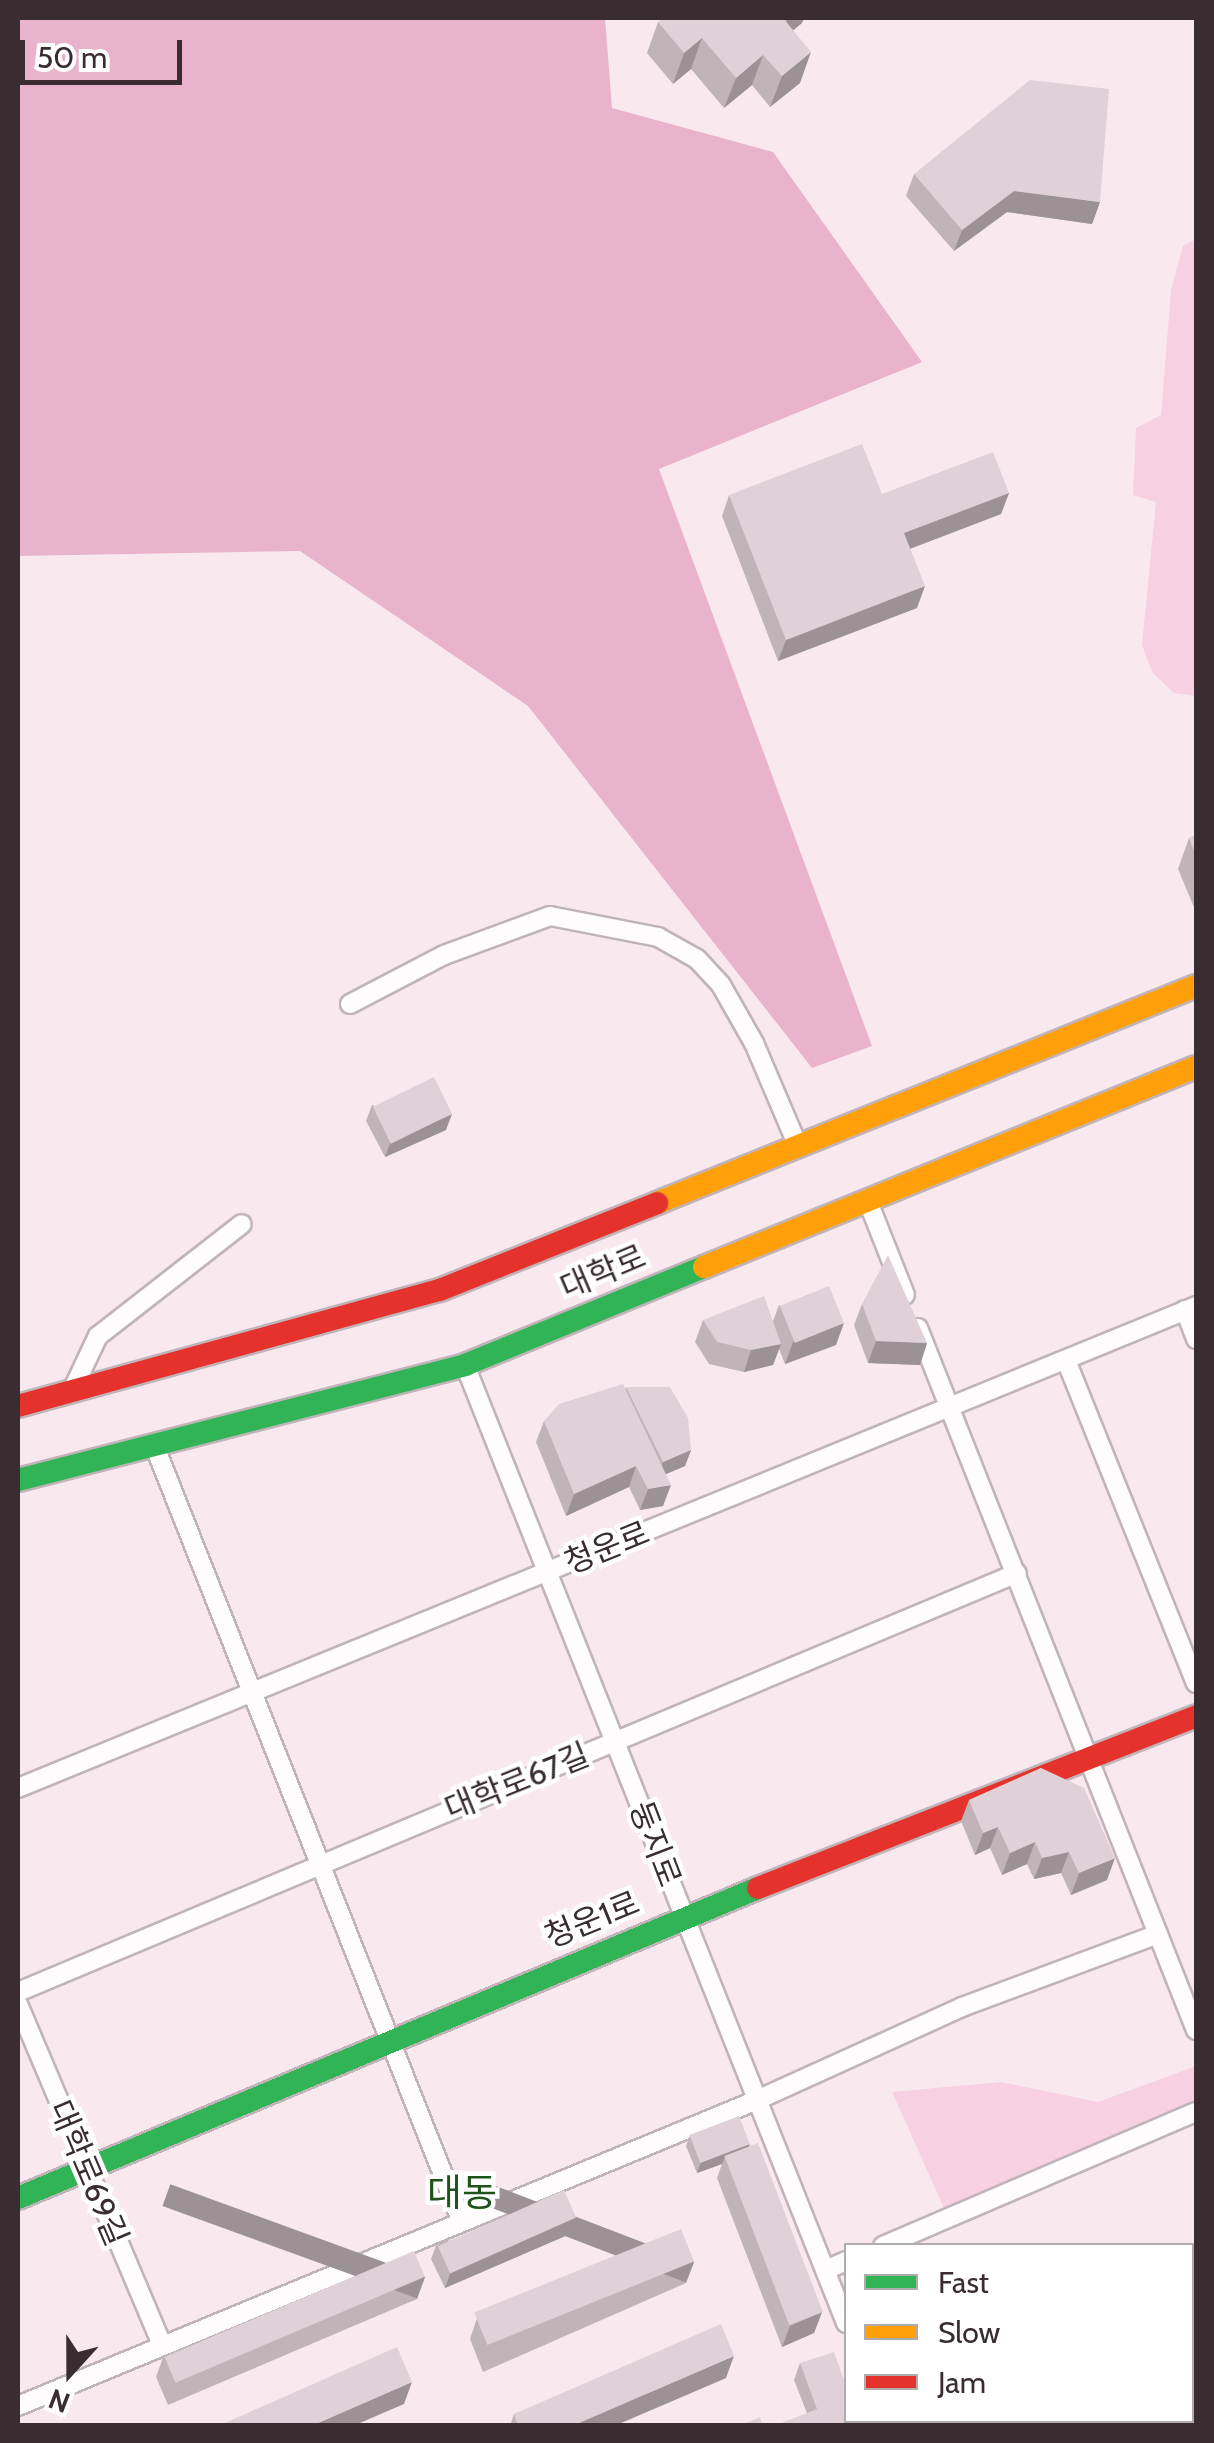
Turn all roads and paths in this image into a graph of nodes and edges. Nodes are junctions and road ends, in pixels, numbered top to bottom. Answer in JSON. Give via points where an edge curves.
{"nodes":[{"id":1,"x":1196,"y":986,"type":"edge"},
{"id":2,"x":350,"y":1004,"type":"dead end"},
{"id":3,"x":1196,"y":1066,"type":"edge"},
{"id":4,"x":797,"y":1144,"type":"junction"},
{"id":5,"x":867,"y":1199,"type":"junction"},
{"id":6,"x":242,"y":1224,"type":"dead end"},
{"id":7,"x":1190,"y":1308,"type":"edge"},
{"id":8,"x":1196,"y":1339,"type":"edge"},
{"id":9,"x":1066,"y":1360,"type":"junction"},
{"id":10,"x":465,"y":1365,"type":"junction"},
{"id":11,"x":71,"y":1393,"type":"junction"},
{"id":12,"x":18,"y":1406,"type":"edge"},
{"id":13,"x":950,"y":1406,"type":"junction"},
{"id":14,"x":155,"y":1447,"type":"junction"},
{"id":15,"x":18,"y":1480,"type":"edge"},
{"id":16,"x":548,"y":1572,"type":"junction"},
{"id":17,"x":1018,"y":1573,"type":"junction"},
{"id":18,"x":1196,"y":1683,"type":"edge"},
{"id":19,"x":251,"y":1696,"type":"junction"},
{"id":20,"x":1196,"y":1716,"type":"edge"},
{"id":21,"x":615,"y":1742,"type":"junction"},
{"id":22,"x":1090,"y":1760,"type":"junction"},
{"id":23,"x":18,"y":1788,"type":"edge"},
{"id":24,"x":318,"y":1863,"type":"junction"},
{"id":25,"x":684,"y":1917,"type":"junction"},
{"id":26,"x":1158,"y":1934,"type":"junction"},
{"id":27,"x":18,"y":1992,"type":"edge"},
{"id":28,"x":18,"y":2004,"type":"edge"},
{"id":29,"x":1196,"y":2030,"type":"edge"},
{"id":30,"x":389,"y":2041,"type":"junction"},
{"id":31,"x":757,"y":2100,"type":"junction"},
{"id":32,"x":1196,"y":2112,"type":"edge"},
{"id":33,"x":86,"y":2169,"type":"junction"},
{"id":34,"x":18,"y":2198,"type":"edge"},
{"id":35,"x":461,"y":2220,"type":"junction"},
{"id":36,"x":890,"y":2243,"type":"edge"},
{"id":37,"x":844,"y":2262,"type":"edge"},
{"id":38,"x":826,"y":2270,"type":"junction"},
{"id":39,"x":844,"y":2317,"type":"edge"},
{"id":40,"x":161,"y":2342,"type":"junction"},
{"id":41,"x":18,"y":2406,"type":"edge"}],
"edges":[{"from":1,"to":4,"type":"main road"},
{"from":2,"to":4,"type":"street","via":[[444,956],[550,916],[658,937],[697,959],[721,984]]},
{"from":3,"to":5,"type":"main road","name":"대학로"},
{"from":4,"to":11,"type":"main road","via":[[440,1290]]},
{"from":5,"to":10,"type":"main road","name":"대학로"},
{"from":5,"to":13,"type":"street"},
{"from":6,"to":11,"type":"street","via":[[98,1336]]},
{"from":7,"to":8,"type":"street"},
{"from":7,"to":9,"type":"street","name":"청운로"},
{"from":9,"to":13,"type":"street","name":"청운로"},
{"from":9,"to":18,"type":"street"},
{"from":10,"to":14,"type":"main road","name":"대학로"},
{"from":10,"to":16,"type":"street","name":"둥지로"},
{"from":11,"to":12,"type":"main road"},
{"from":13,"to":16,"type":"street","name":"청운로"},
{"from":13,"to":17,"type":"street"},
{"from":14,"to":15,"type":"main road","name":"대학로"},
{"from":14,"to":19,"type":"street"},
{"from":16,"to":19,"type":"street","name":"청운로"},
{"from":16,"to":21,"type":"street","name":"둥지로"},
{"from":17,"to":21,"type":"street","name":"대학로67길"},
{"from":17,"to":22,"type":"street"},
{"from":19,"to":23,"type":"street","name":"청운로"},
{"from":19,"to":24,"type":"street"},
{"from":20,"to":22,"type":"main road","name":"청운1로"},
{"from":21,"to":24,"type":"street","name":"대학로67길"},
{"from":21,"to":25,"type":"street","name":"둥지로"},
{"from":22,"to":25,"type":"main road","name":"청운1로"},
{"from":22,"to":26,"type":"street"},
{"from":24,"to":27,"type":"street","name":"대학로67길"},
{"from":24,"to":30,"type":"street"},
{"from":25,"to":30,"type":"main road","name":"청운1로"},
{"from":25,"to":31,"type":"street","name":"둥지로"},
{"from":26,"to":29,"type":"street"},
{"from":26,"to":31,"type":"street","via":[[962,2007]]},
{"from":28,"to":33,"type":"street","name":"대학로69길"},
{"from":30,"to":33,"type":"main road","name":"청운1로"},
{"from":30,"to":35,"type":"street"},
{"from":31,"to":35,"type":"street"},
{"from":31,"to":38,"type":"street","name":"둥지로"},
{"from":32,"to":36,"type":"street"},
{"from":33,"to":34,"type":"main road","name":"청운1로"},
{"from":33,"to":40,"type":"street","name":"대학로69길"},
{"from":35,"to":40,"type":"street"},
{"from":37,"to":38,"type":"street"},
{"from":38,"to":39,"type":"street","name":"둥지로"},
{"from":40,"to":41,"type":"street"}]}
